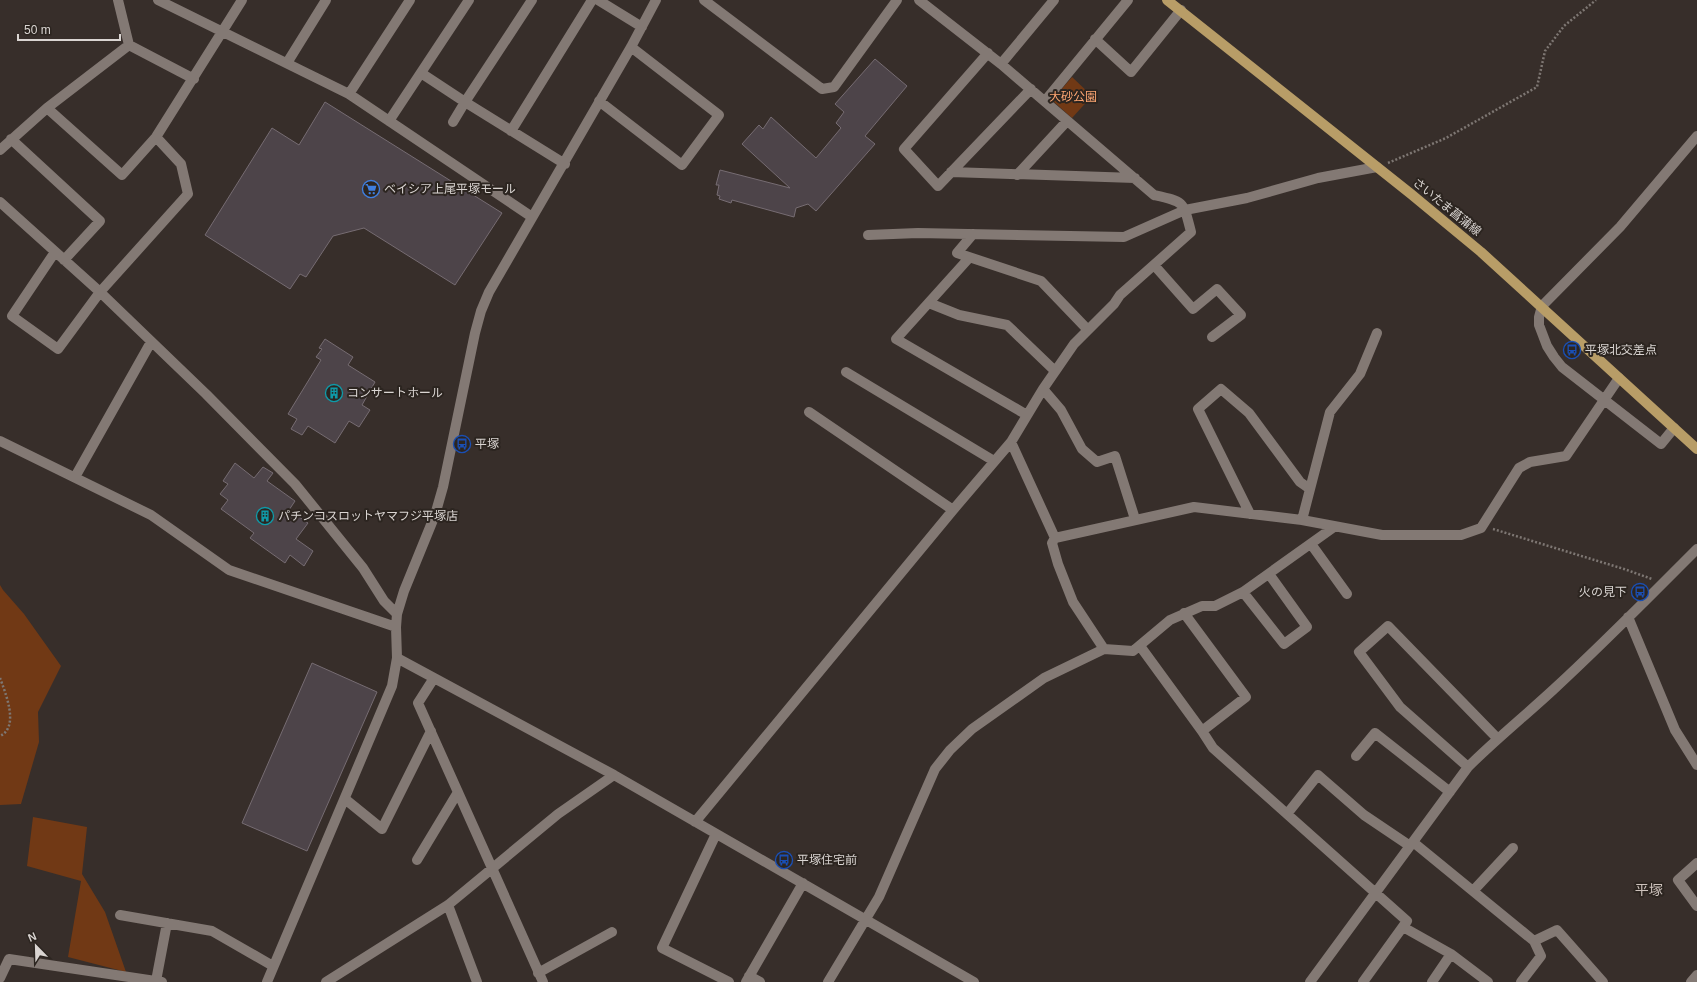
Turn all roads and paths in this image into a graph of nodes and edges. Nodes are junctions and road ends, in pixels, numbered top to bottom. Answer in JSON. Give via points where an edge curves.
{"nodes":[{"id":1,"x":118,"y":0,"type":"edge"},
{"id":2,"x":158,"y":0,"type":"edge"},
{"id":3,"x":242,"y":0,"type":"edge"},
{"id":4,"x":326,"y":0,"type":"edge"},
{"id":5,"x":410,"y":0,"type":"edge"},
{"id":6,"x":469,"y":0,"type":"edge"},
{"id":7,"x":532,"y":0,"type":"edge"},
{"id":8,"x":592,"y":0,"type":"edge"},
{"id":9,"x":598,"y":0,"type":"edge"},
{"id":10,"x":656,"y":0,"type":"edge"},
{"id":11,"x":704,"y":0,"type":"edge"},
{"id":12,"x":897,"y":0,"type":"edge"},
{"id":13,"x":919,"y":0,"type":"edge"},
{"id":14,"x":1054,"y":0,"type":"edge"},
{"id":15,"x":1128,"y":0,"type":"edge"},
{"id":16,"x":1168,"y":0,"type":"edge"},
{"id":17,"x":1596,"y":0,"type":"edge"},
{"id":18,"x":1180,"y":10,"type":"junction"},
{"id":19,"x":642,"y":27,"type":"junction"},
{"id":20,"x":223,"y":32,"type":"junction"},
{"id":21,"x":1095,"y":39,"type":"junction"},
{"id":22,"x":129,"y":45,"type":"junction"},
{"id":23,"x":631,"y":47,"type":"junction"},
{"id":24,"x":988,"y":54,"type":"junction"},
{"id":25,"x":287,"y":63,"type":"junction"},
{"id":26,"x":1001,"y":64,"type":"junction"},
{"id":27,"x":421,"y":73,"type":"junction"},
{"id":28,"x":194,"y":79,"type":"junction"},
{"id":29,"x":1031,"y":89,"type":"junction"},
{"id":30,"x":349,"y":94,"type":"junction"},
{"id":31,"x":599,"y":101,"type":"junction"},
{"id":32,"x":1045,"y":101,"type":"junction"},
{"id":33,"x":465,"y":102,"type":"junction"},
{"id":34,"x":47,"y":108,"type":"junction"},
{"id":35,"x":389,"y":121,"type":"junction"},
{"id":36,"x":1067,"y":121,"type":"junction"},
{"id":37,"x":453,"y":122,"type":"dead end"},
{"id":38,"x":510,"y":131,"type":"junction"},
{"id":39,"x":1697,"y":136,"type":"edge"},
{"id":40,"x":156,"y":137,"type":"junction"},
{"id":41,"x":11,"y":139,"type":"junction"},
{"id":42,"x":0,"y":150,"type":"edge"},
{"id":43,"x":564,"y":164,"type":"junction"},
{"id":44,"x":1377,"y":167,"type":"junction"},
{"id":45,"x":951,"y":172,"type":"junction"},
{"id":46,"x":1017,"y":175,"type":"junction"},
{"id":47,"x":1135,"y":178,"type":"junction"},
{"id":48,"x":0,"y":202,"type":"edge"},
{"id":49,"x":1185,"y":210,"type":"junction"},
{"id":50,"x":532,"y":217,"type":"junction"},
{"id":51,"x":973,"y":234,"type":"junction"},
{"id":52,"x":868,"y":235,"type":"dead end"},
{"id":53,"x":56,"y":252,"type":"junction"},
{"id":54,"x":969,"y":258,"type":"junction"},
{"id":55,"x":64,"y":260,"type":"junction"},
{"id":56,"x":1154,"y":265,"type":"junction"},
{"id":57,"x":100,"y":292,"type":"junction"},
{"id":58,"x":929,"y":303,"type":"junction"},
{"id":59,"x":1542,"y":306,"type":"junction"},
{"id":60,"x":1088,"y":330,"type":"junction"},
{"id":61,"x":1377,"y":333,"type":"dead end"},
{"id":62,"x":1212,"y":337,"type":"dead end"},
{"id":63,"x":151,"y":342,"type":"junction"},
{"id":64,"x":1055,"y":370,"type":"junction"},
{"id":65,"x":846,"y":372,"type":"dead end"},
{"id":66,"x":1619,"y":378,"type":"junction"},
{"id":67,"x":1043,"y":388,"type":"junction"},
{"id":68,"x":1604,"y":400,"type":"junction"},
{"id":69,"x":809,"y":412,"type":"dead end"},
{"id":70,"x":1027,"y":415,"type":"junction"},
{"id":71,"x":1674,"y":428,"type":"junction"},
{"id":72,"x":0,"y":441,"type":"edge"},
{"id":73,"x":1011,"y":442,"type":"junction"},
{"id":74,"x":1697,"y":449,"type":"edge"},
{"id":75,"x":994,"y":461,"type":"junction"},
{"id":76,"x":75,"y":477,"type":"junction"},
{"id":77,"x":1310,"y":489,"type":"junction"},
{"id":78,"x":953,"y":510,"type":"junction"},
{"id":79,"x":1250,"y":514,"type":"junction"},
{"id":80,"x":1135,"y":520,"type":"junction"},
{"id":81,"x":1302,"y":520,"type":"junction"},
{"id":82,"x":1483,"y":526,"type":"junction"},
{"id":83,"x":1334,"y":527,"type":"junction"},
{"id":84,"x":1055,"y":538,"type":"junction"},
{"id":85,"x":1310,"y":544,"type":"junction"},
{"id":86,"x":1697,"y":549,"type":"edge"},
{"id":87,"x":1269,"y":574,"type":"junction"},
{"id":88,"x":1663,"y":583,"type":"junction"},
{"id":89,"x":1243,"y":592,"type":"junction"},
{"id":90,"x":1348,"y":594,"type":"dead end"},
{"id":91,"x":1184,"y":613,"type":"junction"},
{"id":92,"x":397,"y":614,"type":"junction"},
{"id":93,"x":1628,"y":617,"type":"junction"},
{"id":94,"x":396,"y":627,"type":"junction"},
{"id":95,"x":1140,"y":646,"type":"junction"},
{"id":96,"x":1104,"y":649,"type":"junction"},
{"id":97,"x":397,"y":658,"type":"junction"},
{"id":98,"x":0,"y":678,"type":"edge"},
{"id":99,"x":434,"y":678,"type":"junction"},
{"id":100,"x":431,"y":731,"type":"junction"},
{"id":101,"x":1202,"y":731,"type":"junction"},
{"id":102,"x":0,"y":736,"type":"edge"},
{"id":103,"x":1497,"y":738,"type":"junction"},
{"id":104,"x":1356,"y":756,"type":"dead end"},
{"id":105,"x":1697,"y":765,"type":"edge"},
{"id":106,"x":1468,"y":766,"type":"junction"},
{"id":107,"x":614,"y":775,"type":"junction"},
{"id":108,"x":458,"y":792,"type":"junction"},
{"id":109,"x":1450,"y":792,"type":"junction"},
{"id":110,"x":345,"y":799,"type":"junction"},
{"id":111,"x":1287,"y":814,"type":"junction"},
{"id":112,"x":695,"y":822,"type":"junction"},
{"id":113,"x":716,"y":834,"type":"junction"},
{"id":114,"x":1411,"y":844,"type":"junction"},
{"id":115,"x":1513,"y":848,"type":"dead end"},
{"id":116,"x":418,"y":860,"type":"dead end"},
{"id":117,"x":1697,"y":863,"type":"edge"},
{"id":118,"x":491,"y":868,"type":"junction"},
{"id":119,"x":803,"y":883,"type":"junction"},
{"id":120,"x":1473,"y":891,"type":"junction"},
{"id":121,"x":1376,"y":893,"type":"junction"},
{"id":122,"x":448,"y":905,"type":"junction"},
{"id":123,"x":1697,"y":906,"type":"edge"},
{"id":124,"x":120,"y":915,"type":"dead end"},
{"id":125,"x":865,"y":919,"type":"junction"},
{"id":126,"x":167,"y":923,"type":"junction"},
{"id":127,"x":1404,"y":927,"type":"junction"},
{"id":128,"x":612,"y":932,"type":"dead end"},
{"id":129,"x":1534,"y":941,"type":"junction"},
{"id":130,"x":1451,"y":954,"type":"junction"},
{"id":131,"x":273,"y":966,"type":"junction"},
{"id":132,"x":1697,"y":975,"type":"edge"},
{"id":133,"x":540,"y":977,"type":"edge"},
{"id":134,"x":0,"y":978,"type":"edge"},
{"id":135,"x":748,"y":979,"type":"edge"},
{"id":136,"x":159,"y":982,"type":"edge"},
{"id":137,"x":266,"y":982,"type":"edge"},
{"id":138,"x":326,"y":982,"type":"edge"},
{"id":139,"x":477,"y":982,"type":"edge"},
{"id":140,"x":729,"y":982,"type":"edge"},
{"id":141,"x":760,"y":982,"type":"edge"},
{"id":142,"x":828,"y":982,"type":"edge"},
{"id":143,"x":974,"y":982,"type":"edge"},
{"id":144,"x":1310,"y":982,"type":"edge"},
{"id":145,"x":1363,"y":982,"type":"edge"},
{"id":146,"x":1432,"y":982,"type":"edge"},
{"id":147,"x":1488,"y":982,"type":"edge"},
{"id":148,"x":1521,"y":982,"type":"edge"},
{"id":149,"x":1603,"y":982,"type":"edge"},
{"id":150,"x":1690,"y":982,"type":"edge"}],
"edges":[{"from":1,"to":22,"type":"street"},
{"from":2,"to":20,"type":"street"},
{"from":3,"to":20,"type":"street"},
{"from":4,"to":25,"type":"street"},
{"from":5,"to":30,"type":"street"},
{"from":6,"to":27,"type":"street"},
{"from":7,"to":33,"type":"street"},
{"from":8,"to":38,"type":"street"},
{"from":9,"to":19,"type":"street"},
{"from":10,"to":19,"type":"street"},
{"from":11,"to":12,"type":"street","via":[[822,89],[834,87]]},
{"from":13,"to":24,"type":"street"},
{"from":14,"to":26,"type":"street"},
{"from":15,"to":21,"type":"street"},
{"from":16,"to":18,"type":"main road","name":"さいたま菖蒲線"},
{"from":17,"to":44,"type":"path","via":[[1564,26],[1544,51],[1537,87],[1446,138]]},
{"from":18,"to":21,"type":"street","via":[[1131,72]]},
{"from":18,"to":44,"type":"main road","name":"さいたま菖蒲線"},
{"from":19,"to":23,"type":"street"},
{"from":20,"to":25,"type":"street"},
{"from":20,"to":28,"type":"street"},
{"from":21,"to":32,"type":"street"},
{"from":22,"to":28,"type":"street"},
{"from":22,"to":34,"type":"street"},
{"from":23,"to":31,"type":"street"},
{"from":23,"to":31,"type":"street","via":[[719,115],[682,165]]},
{"from":24,"to":26,"type":"street"},
{"from":24,"to":45,"type":"street","via":[[904,149],[938,186]]},
{"from":25,"to":30,"type":"street"},
{"from":26,"to":29,"type":"street"},
{"from":27,"to":33,"type":"street"},
{"from":27,"to":35,"type":"street"},
{"from":28,"to":40,"type":"street"},
{"from":29,"to":32,"type":"street"},
{"from":29,"to":45,"type":"street"},
{"from":30,"to":35,"type":"street"},
{"from":31,"to":43,"type":"street"},
{"from":32,"to":36,"type":"street"},
{"from":33,"to":37,"type":"street"},
{"from":33,"to":38,"type":"street"},
{"from":34,"to":40,"type":"street","via":[[122,175]]},
{"from":34,"to":41,"type":"street"},
{"from":35,"to":50,"type":"street"},
{"from":36,"to":46,"type":"street"},
{"from":36,"to":47,"type":"street"},
{"from":38,"to":43,"type":"street"},
{"from":39,"to":59,"type":"street","via":[[1620,227]]},
{"from":40,"to":57,"type":"street","via":[[181,164],[188,194]]},
{"from":41,"to":42,"type":"street"},
{"from":41,"to":55,"type":"street","via":[[100,221]]},
{"from":43,"to":50,"type":"street"},
{"from":44,"to":49,"type":"street","via":[[1318,178],[1247,198]]},
{"from":44,"to":59,"type":"main road","name":"さいたま菖蒲線"},
{"from":45,"to":46,"type":"street"},
{"from":46,"to":47,"type":"street"},
{"from":47,"to":49,"type":"street","via":[[1154,195],[1177,200]]},
{"from":48,"to":53,"type":"street"},
{"from":49,"to":51,"type":"street","via":[[1124,237]]},
{"from":49,"to":56,"type":"street","via":[[1191,232]]},
{"from":50,"to":92,"type":"street","via":[[481,311],[443,487],[435,515]]},
{"from":51,"to":52,"type":"street"},
{"from":51,"to":54,"type":"street","via":[[958,253]]},
{"from":53,"to":55,"type":"street"},
{"from":53,"to":57,"type":"street","via":[[12,316],[58,349]]},
{"from":54,"to":58,"type":"street"},
{"from":54,"to":60,"type":"street","via":[[1041,281]]},
{"from":55,"to":57,"type":"street"},
{"from":56,"to":60,"type":"street","via":[[1120,295]]},
{"from":56,"to":62,"type":"street","via":[[1193,309],[1217,289],[1241,315]]},
{"from":57,"to":63,"type":"street"},
{"from":58,"to":64,"type":"street","via":[[959,315],[1007,325]]},
{"from":58,"to":70,"type":"street","via":[[896,339]]},
{"from":59,"to":66,"type":"main road","name":"さいたま菖蒲線"},
{"from":59,"to":68,"type":"street","via":[[1540,325],[1547,346],[1554,357],[1562,367]]},
{"from":60,"to":64,"type":"street"},
{"from":61,"to":77,"type":"street","via":[[1360,374],[1330,412]]},
{"from":63,"to":76,"type":"street"},
{"from":63,"to":92,"type":"street","via":[[295,484],[362,568],[384,601]]},
{"from":64,"to":67,"type":"street"},
{"from":65,"to":75,"type":"street"},
{"from":66,"to":68,"type":"street"},
{"from":66,"to":71,"type":"main road","name":"さいたま菖蒲線"},
{"from":67,"to":70,"type":"street"},
{"from":67,"to":80,"type":"street","via":[[1061,410],[1082,449],[1097,462],[1115,456]]},
{"from":68,"to":71,"type":"street","via":[[1661,444]]},
{"from":68,"to":82,"type":"street","via":[[1566,456],[1530,462],[1519,468]]},
{"from":69,"to":78,"type":"street"},
{"from":70,"to":73,"type":"street"},
{"from":71,"to":74,"type":"main road","name":"さいたま菖蒲線"},
{"from":72,"to":76,"type":"street"},
{"from":73,"to":75,"type":"street"},
{"from":73,"to":84,"type":"street"},
{"from":75,"to":78,"type":"street"},
{"from":76,"to":94,"type":"street","via":[[151,515],[229,570]]},
{"from":77,"to":79,"type":"street","via":[[1300,482],[1249,413],[1221,389],[1198,409]]},
{"from":77,"to":81,"type":"street"},
{"from":78,"to":112,"type":"street"},
{"from":79,"to":80,"type":"street","via":[[1194,507]]},
{"from":79,"to":81,"type":"street"},
{"from":80,"to":84,"type":"street"},
{"from":81,"to":83,"type":"street"},
{"from":82,"to":83,"type":"street","via":[[1461,535],[1382,535]]},
{"from":82,"to":88,"type":"path","via":[[1624,568]]},
{"from":83,"to":85,"type":"street"},
{"from":84,"to":96,"type":"street","via":[[1052,544],[1073,602]]},
{"from":85,"to":87,"type":"street"},
{"from":85,"to":90,"type":"street"},
{"from":86,"to":88,"type":"street"},
{"from":87,"to":89,"type":"street"},
{"from":87,"to":89,"type":"street","via":[[1307,628],[1284,644]]},
{"from":88,"to":93,"type":"street"},
{"from":89,"to":91,"type":"street","via":[[1215,606],[1202,606]]},
{"from":91,"to":95,"type":"street","via":[[1170,620]]},
{"from":91,"to":101,"type":"street","via":[[1246,697]]},
{"from":92,"to":94,"type":"street"},
{"from":93,"to":103,"type":"street","via":[[1553,690]]},
{"from":93,"to":105,"type":"street","via":[[1675,730]]},
{"from":94,"to":97,"type":"street"},
{"from":95,"to":96,"type":"street","via":[[1133,651]]},
{"from":95,"to":101,"type":"street"},
{"from":96,"to":125,"type":"street","via":[[1044,678],[972,729],[950,750],[935,769],[879,897]]},
{"from":97,"to":99,"type":"street"},
{"from":97,"to":110,"type":"street","via":[[392,686]]},
{"from":98,"to":102,"type":"path","via":[[10,712],[8,728]]},
{"from":99,"to":100,"type":"street","via":[[418,703]]},
{"from":99,"to":107,"type":"street"},
{"from":100,"to":108,"type":"street"},
{"from":100,"to":110,"type":"street","via":[[382,829]]},
{"from":101,"to":111,"type":"street","via":[[1212,748]]},
{"from":103,"to":106,"type":"street"},
{"from":103,"to":106,"type":"street","via":[[1388,626],[1359,652],[1400,706]]},
{"from":104,"to":109,"type":"street","via":[[1375,733]]},
{"from":106,"to":109,"type":"street"},
{"from":107,"to":112,"type":"street"},
{"from":107,"to":118,"type":"street","via":[[558,814]]},
{"from":108,"to":116,"type":"street"},
{"from":108,"to":118,"type":"street"},
{"from":109,"to":114,"type":"street"},
{"from":110,"to":131,"type":"street"},
{"from":111,"to":114,"type":"street","via":[[1318,775],[1364,815]]},
{"from":111,"to":121,"type":"street"},
{"from":112,"to":113,"type":"street"},
{"from":113,"to":119,"type":"street"},
{"from":113,"to":140,"type":"street","via":[[662,948]]},
{"from":114,"to":120,"type":"street"},
{"from":114,"to":121,"type":"street"},
{"from":115,"to":120,"type":"street"},
{"from":117,"to":123,"type":"street","via":[[1678,880]]},
{"from":118,"to":122,"type":"street"},
{"from":118,"to":133,"type":"street"},
{"from":119,"to":125,"type":"street"},
{"from":119,"to":135,"type":"street"},
{"from":120,"to":129,"type":"street"},
{"from":121,"to":127,"type":"street","via":[[1408,921]]},
{"from":121,"to":144,"type":"street"},
{"from":122,"to":138,"type":"street"},
{"from":122,"to":139,"type":"street"},
{"from":124,"to":126,"type":"street"},
{"from":125,"to":142,"type":"street"},
{"from":125,"to":143,"type":"street"},
{"from":126,"to":131,"type":"street","via":[[212,931]]},
{"from":126,"to":136,"type":"street"},
{"from":127,"to":130,"type":"street"},
{"from":127,"to":145,"type":"street"},
{"from":128,"to":133,"type":"street"},
{"from":129,"to":148,"type":"street","via":[[1541,956]]},
{"from":129,"to":149,"type":"street","via":[[1557,930]]},
{"from":130,"to":146,"type":"street"},
{"from":130,"to":147,"type":"street"},
{"from":131,"to":137,"type":"street"},
{"from":132,"to":150,"type":"street"},
{"from":134,"to":136,"type":"street","via":[[9,959]]},
{"from":135,"to":141,"type":"street"}]}
